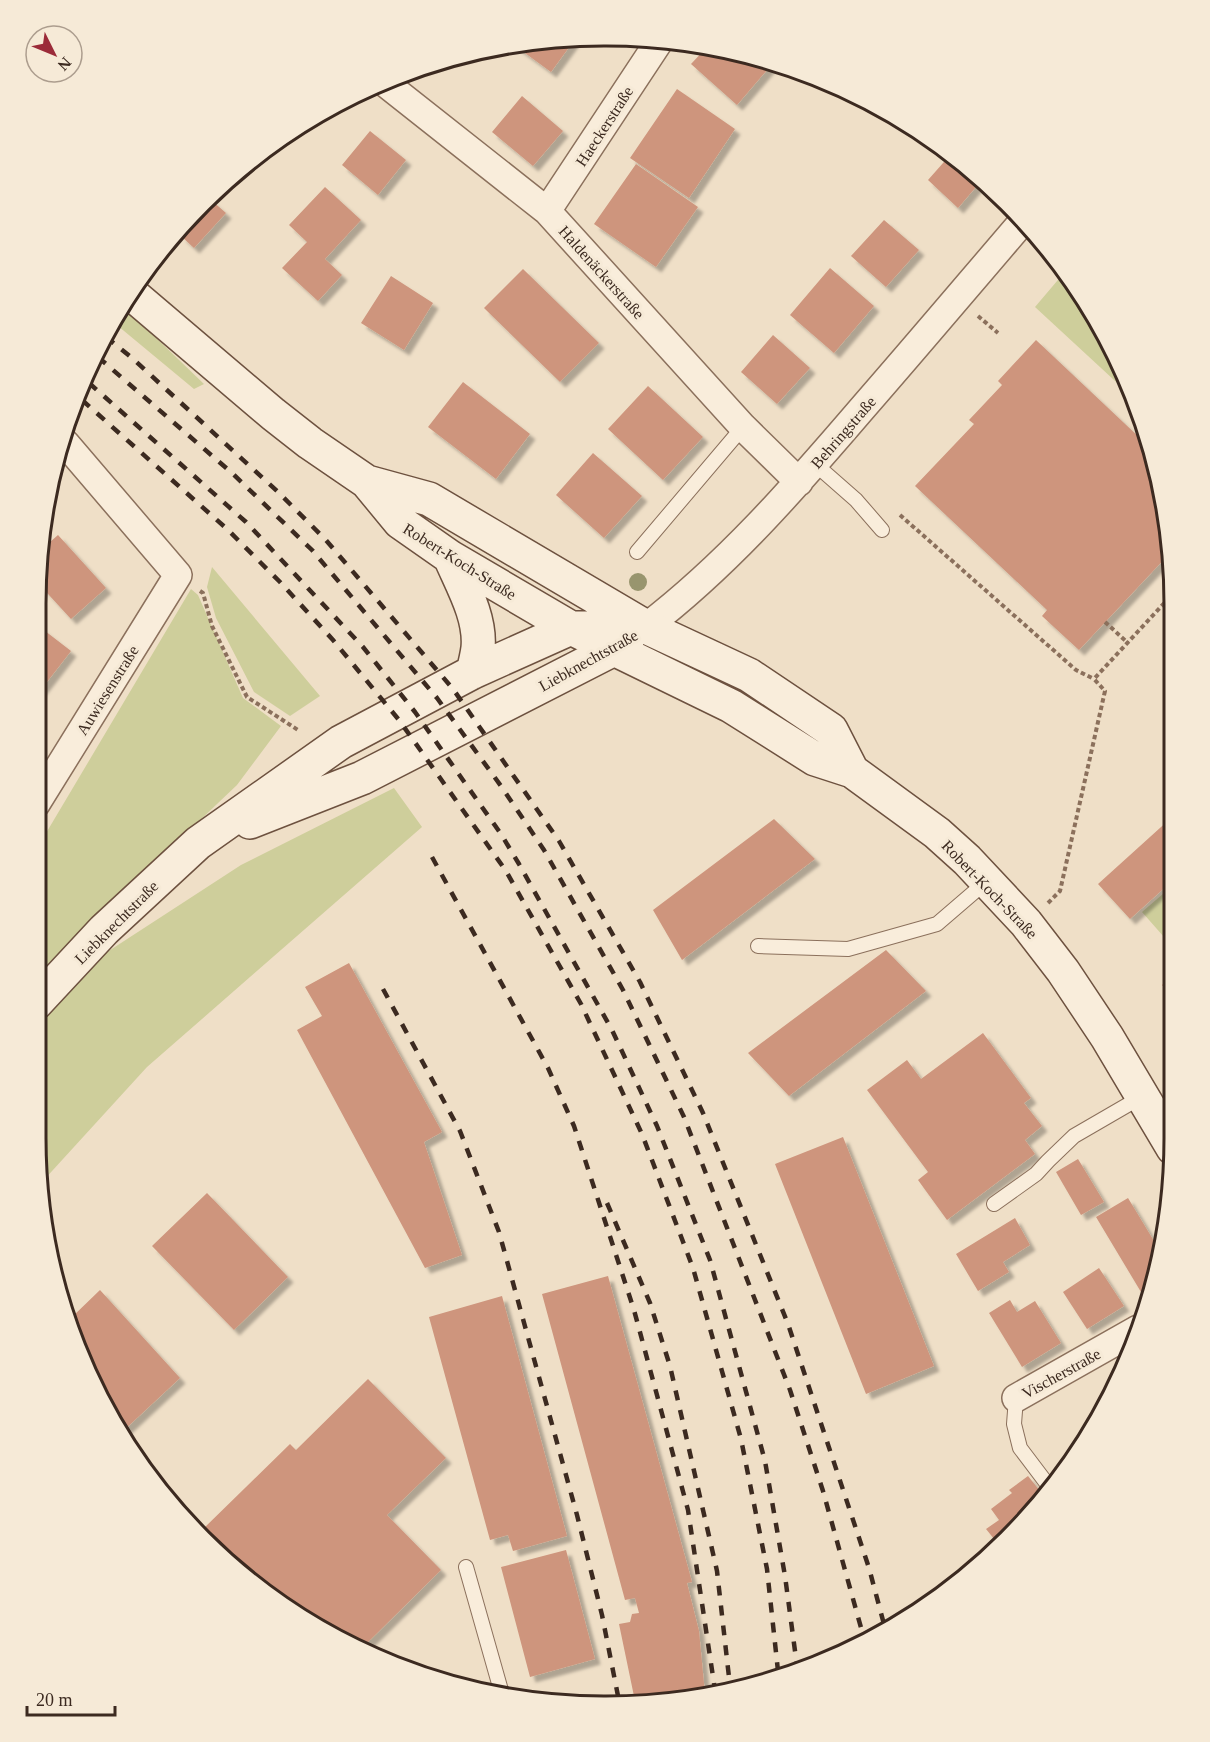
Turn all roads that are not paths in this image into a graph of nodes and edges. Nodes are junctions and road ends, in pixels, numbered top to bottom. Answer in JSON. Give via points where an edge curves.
{"nodes":[{"id":1,"x":654,"y":49,"type":"edge"},
{"id":2,"x":392,"y":89,"type":"edge"},
{"id":3,"x":547,"y":211,"type":"junction"},
{"id":4,"x":1017,"y":228,"type":"edge"},
{"id":5,"x":138,"y":299,"type":"edge"},
{"id":6,"x":743,"y":427,"type":"junction"},
{"id":7,"x":69,"y":448,"type":"edge"},
{"id":8,"x":807,"y":473,"type":"junction"},
{"id":9,"x":368,"y":482,"type":"junction"},
{"id":10,"x":882,"y":530,"type":"dead end"},
{"id":11,"x":637,"y":552,"type":"dead end"},
{"id":12,"x":450,"y":557,"type":"junction"},
{"id":13,"x":646,"y":627,"type":"junction"},
{"id":14,"x":571,"y":628,"type":"junction"},
{"id":15,"x":614,"y":649,"type":"junction"},
{"id":16,"x":473,"y":672,"type":"junction"},
{"id":17,"x":852,"y":771,"type":"junction"},
{"id":18,"x":46,"y":788,"type":"edge"},
{"id":19,"x":198,"y":843,"type":"junction"},
{"id":20,"x":987,"y":881,"type":"junction"},
{"id":21,"x":758,"y":946,"type":"dead end"},
{"id":22,"x":46,"y":992,"type":"edge"},
{"id":23,"x":1143,"y":1096,"type":"junction"},
{"id":24,"x":1164,"y":1132,"type":"edge"},
{"id":25,"x":994,"y":1204,"type":"dead end"},
{"id":26,"x":1127,"y":1335,"type":"edge"},
{"id":27,"x":1016,"y":1398,"type":"joint"},
{"id":28,"x":1045,"y":1481,"type":"edge"},
{"id":29,"x":466,"y":1567,"type":"dead end"},
{"id":30,"x":500,"y":1686,"type":"edge"}],
"edges":[{"from":1,"to":3,"type":"street","name":"Haeckerstraße"},
{"from":2,"to":3,"type":"street","name":"Haldenäckerstraße"},
{"from":3,"to":6,"type":"street","name":"Haldenäckerstraße"},
{"from":4,"to":8,"type":"street","name":"Behringstraße"},
{"from":5,"to":9,"type":"main road","via":[[282,421]]},
{"from":6,"to":8,"type":"street","name":"Haldenäckerstraße"},
{"from":6,"to":11,"type":"lane"},
{"from":7,"to":18,"type":"street","name":"Auwiesenstraße","via":[[178,575]]},
{"from":8,"to":10,"type":"lane","via":[[856,500]]},
{"from":8,"to":13,"type":"street","name":"Behringstraße","via":[[711,572]]},
{"from":9,"to":12,"type":"main road","name":"Robert-Koch-Straße","via":[[400,522]]},
{"from":9,"to":13,"type":"main road","name":"Robert-Koch-Straße","via":[[429,499]]},
{"from":12,"to":14,"type":"main road","name":"Robert-Koch-Straße"},
{"from":12,"to":16,"type":"main road","via":[[477,627]]},
{"from":13,"to":14,"type":"main road","name":"Liebknechtstraße"},
{"from":13,"to":15,"type":"main road","name":"Liebknechtstraße"},
{"from":13,"to":17,"type":"main road","name":"Robert-Koch-Straße","via":[[749,675],[831,730]]},
{"from":14,"to":15,"type":"main road","name":"Robert-Koch-Straße"},
{"from":14,"to":16,"type":"main road","name":"Liebknechtstraße"},
{"from":15,"to":17,"type":"main road","name":"Robert-Koch-Straße","via":[[731,706],[815,759]]},
{"from":15,"to":19,"type":"main road","name":"Liebknechtstraße","via":[[362,778]]},
{"from":16,"to":19,"type":"main road","name":"Liebknechtstraße","via":[[342,742]]},
{"from":17,"to":20,"type":"main road","name":"Robert-Koch-Straße","via":[[937,833]]},
{"from":19,"to":22,"type":"main road","name":"Liebknechtstraße","via":[[104,930]]},
{"from":20,"to":21,"type":"lane","via":[[937,924],[848,949]]},
{"from":20,"to":23,"type":"main road","name":"Robert-Koch-Straße","via":[[1063,971]]},
{"from":23,"to":24,"type":"main road","name":"Robert-Koch-Straße"},
{"from":23,"to":25,"type":"lane","via":[[1074,1136],[1036,1174]]},
{"from":26,"to":27,"type":"street","name":"Vischerstraße"},
{"from":27,"to":28,"type":"lane","via":[[1014,1424],[1020,1449]]},
{"from":29,"to":30,"type":"lane"}]}
